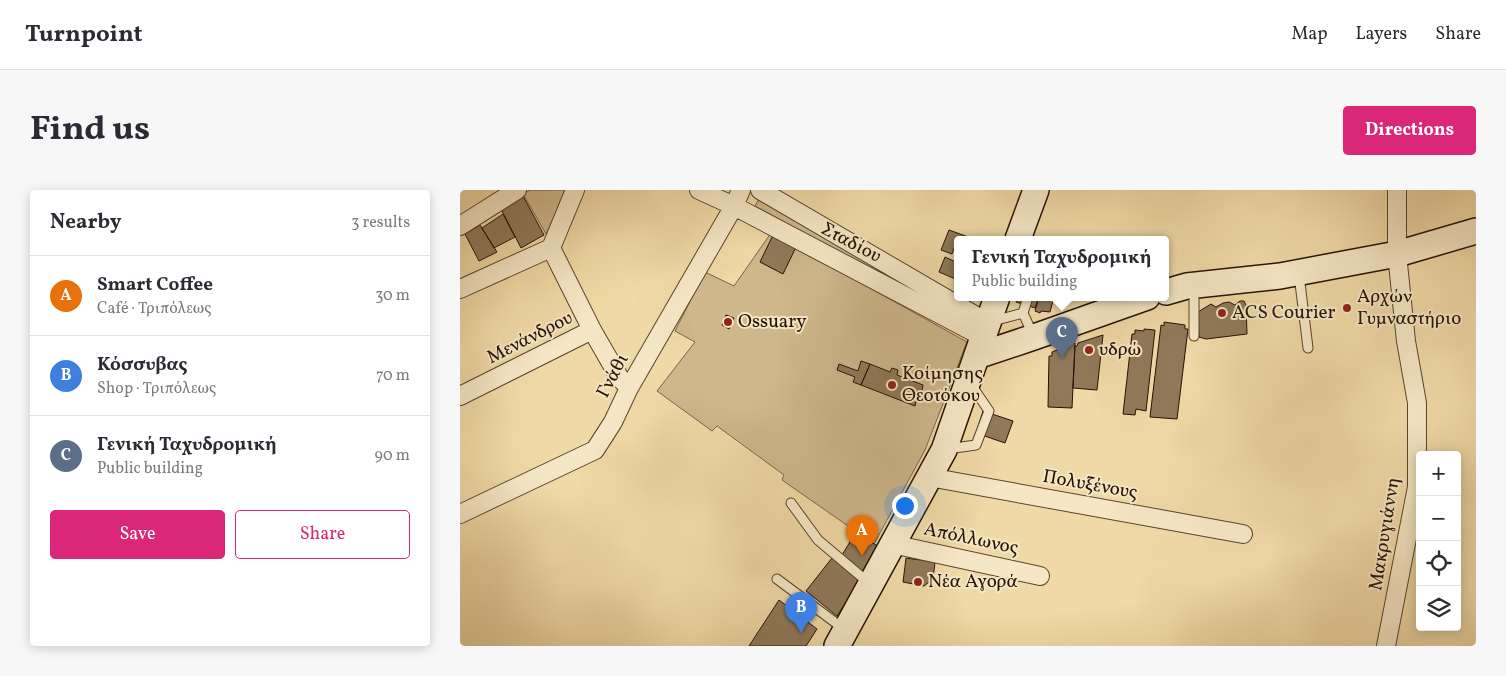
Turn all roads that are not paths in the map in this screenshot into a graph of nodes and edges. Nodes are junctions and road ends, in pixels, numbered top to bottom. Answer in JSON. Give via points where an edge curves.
{"nodes":[{"id":1,"x":517,"y":190,"type":"edge"},
{"id":2,"x":575,"y":190,"type":"edge"},
{"id":3,"x":699,"y":190,"type":"edge"},
{"id":4,"x":760,"y":190,"type":"edge"},
{"id":5,"x":1036,"y":190,"type":"edge"},
{"id":6,"x":1397,"y":190,"type":"edge"},
{"id":7,"x":737,"y":198,"type":"edge"},
{"id":8,"x":460,"y":226,"type":"edge"},
{"id":9,"x":1476,"y":231,"type":"edge"},
{"id":10,"x":1023,"y":236,"type":"edge"},
{"id":11,"x":551,"y":248,"type":"junction"},
{"id":12,"x":1397,"y":254,"type":"junction"},
{"id":13,"x":1299,"y":272,"type":"junction"},
{"id":14,"x":1194,"y":285,"type":"junction"},
{"id":15,"x":460,"y":289,"type":"edge"},
{"id":16,"x":1169,"y":291,"type":"edge"},
{"id":17,"x":996,"y":301,"type":"edge"},
{"id":18,"x":1026,"y":301,"type":"edge"},
{"id":19,"x":1136,"y":301,"type":"edge"},
{"id":20,"x":1022,"y":313,"type":"junction"},
{"id":21,"x":592,"y":330,"type":"junction"},
{"id":22,"x":1194,"y":336,"type":"dead end"},
{"id":23,"x":1034,"y":337,"type":"junction"},
{"id":24,"x":982,"y":338,"type":"junction"},
{"id":25,"x":1308,"y":348,"type":"dead end"},
{"id":26,"x":629,"y":388,"type":"junction"},
{"id":27,"x":460,"y":396,"type":"edge"},
{"id":28,"x":929,"y":477,"type":"junction"},
{"id":29,"x":791,"y":503,"type":"dead end"},
{"id":30,"x":460,"y":514,"type":"edge"},
{"id":31,"x":1243,"y":534,"type":"dead end"},
{"id":32,"x":892,"y":544,"type":"junction"},
{"id":33,"x":1040,"y":576,"type":"dead end"},
{"id":34,"x":777,"y":579,"type":"dead end"},
{"id":35,"x":870,"y":584,"type":"junction"},
{"id":36,"x":842,"y":638,"type":"edge"},
{"id":37,"x":1386,"y":646,"type":"edge"}],
"edges":[{"from":1,"to":8,"type":"street"},
{"from":2,"to":11,"type":"street"},
{"from":3,"to":7,"type":"street","name":"Σταδίου"},
{"from":4,"to":24,"type":"street","name":"Σταδίου"},
{"from":5,"to":10,"type":"street"},
{"from":6,"to":12,"type":"street","name":"Μακρυγιάννη"},
{"from":7,"to":24,"type":"street","name":"Σταδίου"},
{"from":7,"to":26,"type":"street","name":"Γνάθι"},
{"from":9,"to":12,"type":"street"},
{"from":11,"to":15,"type":"street"},
{"from":11,"to":21,"type":"street"},
{"from":12,"to":13,"type":"street"},
{"from":12,"to":37,"type":"street","name":"Μακρυγιάννη","via":[[1406,341],[1417,403],[1417,487]]},
{"from":13,"to":14,"type":"street"},
{"from":13,"to":25,"type":"lane"},
{"from":14,"to":16,"type":"street"},
{"from":14,"to":22,"type":"lane"},
{"from":17,"to":24,"type":"street"},
{"from":18,"to":20,"type":"lane"},
{"from":19,"to":23,"type":"street"},
{"from":20,"to":23,"type":"lane"},
{"from":20,"to":24,"type":"lane"},
{"from":21,"to":26,"type":"street","via":[[619,377]]},
{"from":21,"to":27,"type":"street","name":"Μενάνδρου"},
{"from":23,"to":24,"type":"street"},
{"from":24,"to":28,"type":"street","via":[[944,450]]},
{"from":26,"to":30,"type":"street","name":"Γνάθι","via":[[614,422],[595,450]]},
{"from":28,"to":31,"type":"street","name":"Πολυξένους"},
{"from":28,"to":32,"type":"street"},
{"from":29,"to":35,"type":"lane","via":[[818,540]]},
{"from":32,"to":33,"type":"street","name":"Απόλλωνος"},
{"from":32,"to":35,"type":"street"},
{"from":34,"to":36,"type":"lane"},
{"from":35,"to":36,"type":"street"}]}
